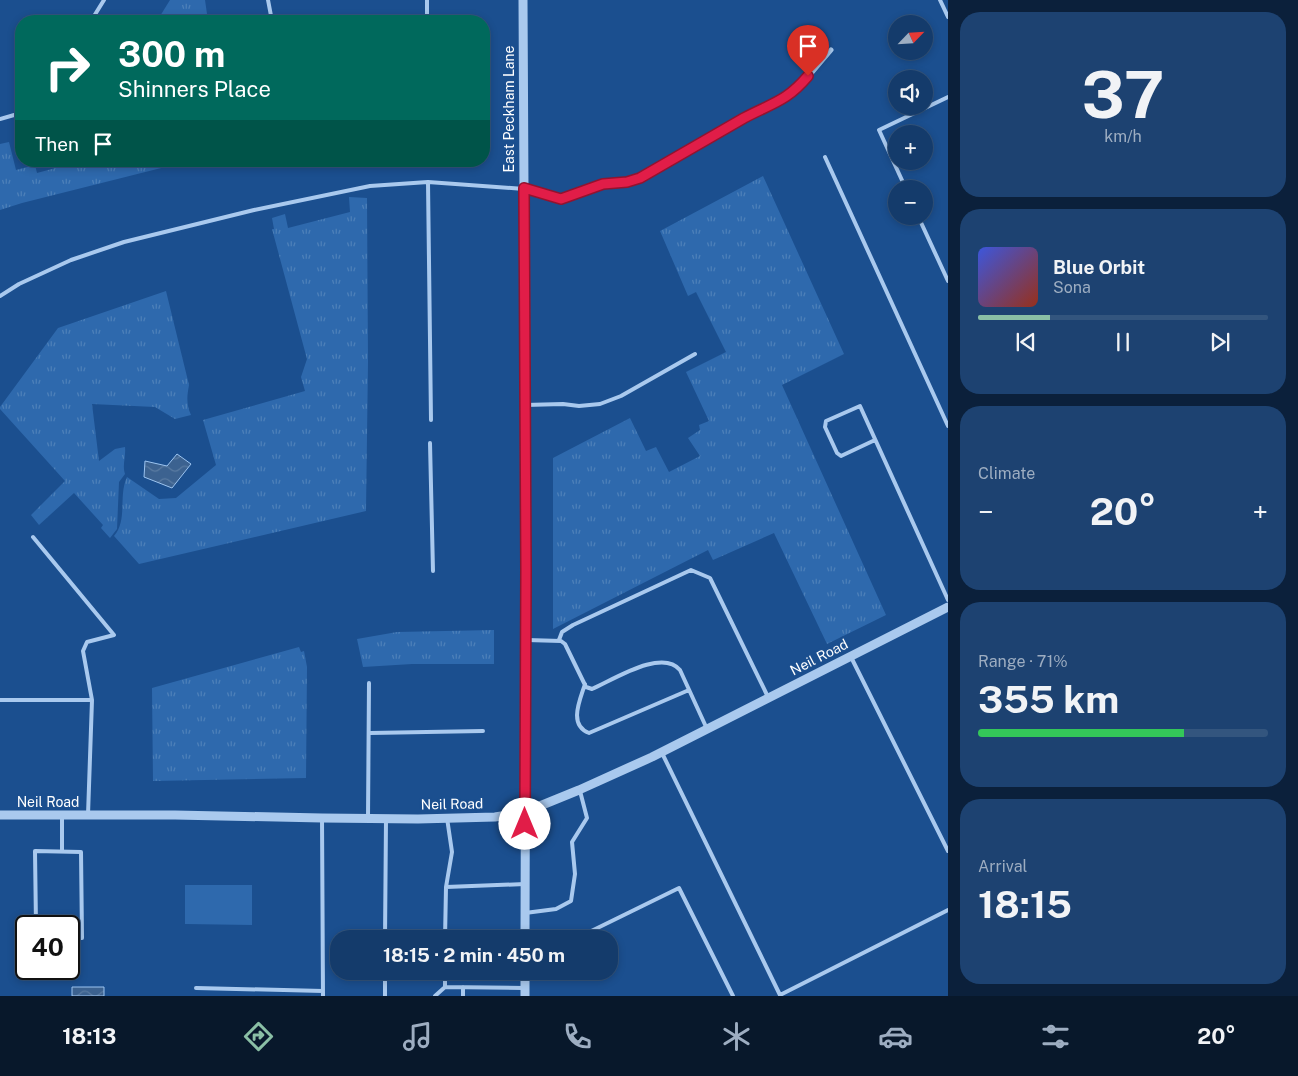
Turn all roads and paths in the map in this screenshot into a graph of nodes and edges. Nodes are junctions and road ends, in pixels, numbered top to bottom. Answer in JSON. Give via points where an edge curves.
{"nodes":[{"id":1,"x":104,"y":0,"type":"edge"},
{"id":2,"x":268,"y":0,"type":"edge"},
{"id":3,"x":427,"y":0,"type":"edge"},
{"id":4,"x":522,"y":0,"type":"edge"},
{"id":5,"x":940,"y":0,"type":"edge"},
{"id":6,"x":95,"y":15,"type":"edge"},
{"id":7,"x":271,"y":15,"type":"edge"},
{"id":8,"x":427,"y":15,"type":"edge"},
{"id":9,"x":948,"y":17,"type":"edge"},
{"id":10,"x":831,"y":50,"type":"dead end"},
{"id":11,"x":948,"y":97,"type":"edge"},
{"id":12,"x":15,"y":115,"type":"edge"},
{"id":13,"x":0,"y":119,"type":"edge"},
{"id":14,"x":825,"y":158,"type":"dead end"},
{"id":15,"x":902,"y":180,"type":"edge"},
{"id":16,"x":428,"y":182,"type":"junction"},
{"id":17,"x":524,"y":188,"type":"junction"},
{"id":18,"x":922,"y":225,"type":"edge"},
{"id":19,"x":948,"y":281,"type":"edge"},
{"id":20,"x":0,"y":296,"type":"edge"},
{"id":21,"x":695,"y":354,"type":"dead end"},
{"id":22,"x":525,"y":404,"type":"junction"},
{"id":23,"x":431,"y":420,"type":"dead end"},
{"id":24,"x":948,"y":426,"type":"edge"},
{"id":25,"x":875,"y":440,"type":"junction"},
{"id":26,"x":430,"y":442,"type":"dead end"},
{"id":27,"x":33,"y":537,"type":"dead end"},
{"id":28,"x":433,"y":572,"type":"dead end"},
{"id":29,"x":948,"y":600,"type":"edge"},
{"id":30,"x":948,"y":608,"type":"edge"},
{"id":31,"x":526,"y":640,"type":"junction"},
{"id":32,"x":558,"y":640,"type":"junction"},
{"id":33,"x":851,"y":656,"type":"junction"},
{"id":34,"x":369,"y":684,"type":"dead end"},
{"id":35,"x":585,"y":684,"type":"junction"},
{"id":36,"x":689,"y":690,"type":"junction"},
{"id":37,"x":769,"y":698,"type":"junction"},
{"id":38,"x":0,"y":700,"type":"edge"},
{"id":39,"x":92,"y":700,"type":"junction"},
{"id":40,"x":707,"y":729,"type":"junction"},
{"id":41,"x":483,"y":731,"type":"dead end"},
{"id":42,"x":370,"y":732,"type":"junction"},
{"id":43,"x":662,"y":752,"type":"junction"},
{"id":44,"x":580,"y":790,"type":"junction"},
{"id":45,"x":525,"y":812,"type":"junction"},
{"id":46,"x":0,"y":815,"type":"edge"},
{"id":47,"x":62,"y":815,"type":"junction"},
{"id":48,"x":88,"y":815,"type":"junction"},
{"id":49,"x":322,"y":818,"type":"junction"},
{"id":50,"x":368,"y":818,"type":"junction"},
{"id":51,"x":386,"y":818,"type":"junction"},
{"id":52,"x":446,"y":818,"type":"junction"},
{"id":53,"x":62,"y":851,"type":"junction"},
{"id":54,"x":948,"y":851,"type":"edge"},
{"id":55,"x":525,"y":884,"type":"junction"},
{"id":56,"x":446,"y":887,"type":"junction"},
{"id":57,"x":948,"y":910,"type":"edge"},
{"id":58,"x":525,"y":913,"type":"junction"},
{"id":59,"x":36,"y":915,"type":"edge"},
{"id":60,"x":386,"y":930,"type":"edge"},
{"id":61,"x":445,"y":930,"type":"edge"},
{"id":62,"x":525,"y":930,"type":"edge"},
{"id":63,"x":593,"y":930,"type":"edge"},
{"id":64,"x":80,"y":938,"type":"edge"},
{"id":65,"x":385,"y":980,"type":"edge"},
{"id":66,"x":445,"y":980,"type":"edge"},
{"id":67,"x":445,"y":987,"type":"junction"},
{"id":68,"x":463,"y":987,"type":"junction"},
{"id":69,"x":196,"y":988,"type":"dead end"},
{"id":70,"x":323,"y":991,"type":"junction"},
{"id":71,"x":525,"y":992,"type":"edge"},
{"id":72,"x":323,"y":996,"type":"edge"},
{"id":73,"x":386,"y":996,"type":"edge"},
{"id":74,"x":435,"y":996,"type":"edge"},
{"id":75,"x":464,"y":996,"type":"edge"},
{"id":76,"x":733,"y":996,"type":"edge"}],
"edges":[{"from":1,"to":6,"type":"lane"},
{"from":2,"to":7,"type":"lane"},
{"from":3,"to":8,"type":"lane"},
{"from":4,"to":17,"type":"street","name":"East Peckham Lane"},
{"from":5,"to":9,"type":"lane"},
{"from":10,"to":17,"type":"street","via":[[796,90],[781,101],[746,117],[640,178],[603,184],[561,199]]},
{"from":11,"to":15,"type":"lane","via":[[879,130]]},
{"from":12,"to":13,"type":"lane"},
{"from":14,"to":24,"type":"lane"},
{"from":16,"to":17,"type":"lane"},
{"from":16,"to":20,"type":"lane","via":[[370,186],[124,242],[71,260]]},
{"from":16,"to":23,"type":"lane"},
{"from":17,"to":22,"type":"street","name":"East Peckham Lane"},
{"from":18,"to":19,"type":"lane"},
{"from":21,"to":22,"type":"lane","via":[[621,396],[600,404]]},
{"from":22,"to":31,"type":"street","name":"East Peckham Lane"},
{"from":25,"to":25,"type":"lane","via":[[860,406],[826,422],[825,427],[841,456]]},
{"from":25,"to":29,"type":"lane"},
{"from":26,"to":28,"type":"lane"},
{"from":27,"to":39,"type":"lane","via":[[114,635],[87,642],[82,651]]},
{"from":30,"to":33,"type":"street","name":"Neil Road"},
{"from":31,"to":32,"type":"lane"},
{"from":31,"to":45,"type":"street","name":"East Peckham Lane"},
{"from":32,"to":35,"type":"lane","via":[[565,644]]},
{"from":32,"to":37,"type":"lane","via":[[562,632],[573,625],[674,577],[696,571],[710,578]]},
{"from":33,"to":37,"type":"street","name":"Neil Road"},
{"from":33,"to":54,"type":"lane"},
{"from":34,"to":42,"type":"lane"},
{"from":35,"to":36,"type":"lane","via":[[592,689],[647,664],[667,662],[680,670]]},
{"from":35,"to":36,"type":"lane","via":[[576,716],[581,727],[589,733]]},
{"from":36,"to":40,"type":"lane"},
{"from":37,"to":40,"type":"street","name":"Neil Road"},
{"from":38,"to":39,"type":"lane"},
{"from":39,"to":48,"type":"lane"},
{"from":40,"to":43,"type":"street","name":"Neil Road"},
{"from":41,"to":42,"type":"lane"},
{"from":42,"to":50,"type":"lane"},
{"from":43,"to":44,"type":"street","name":"Neil Road"},
{"from":43,"to":57,"type":"lane","via":[[780,995]]},
{"from":44,"to":45,"type":"street","name":"Neil Road"},
{"from":44,"to":58,"type":"lane","via":[[587,818],[572,842],[575,874],[571,901],[556,909]]},
{"from":45,"to":52,"type":"street","name":"Neil Road","via":[[495,817]]},
{"from":45,"to":55,"type":"street","name":"East Peckham Lane"},
{"from":46,"to":47,"type":"street","name":"Neil Road"},
{"from":47,"to":48,"type":"street","name":"Neil Road"},
{"from":47,"to":53,"type":"lane"},
{"from":48,"to":49,"type":"street","name":"Neil Road"},
{"from":49,"to":50,"type":"street","name":"Neil Road"},
{"from":49,"to":70,"type":"lane"},
{"from":50,"to":51,"type":"street","name":"Neil Road"},
{"from":51,"to":52,"type":"street","name":"Neil Road"},
{"from":51,"to":60,"type":"lane"},
{"from":52,"to":56,"type":"lane","via":[[452,852]]},
{"from":53,"to":59,"type":"lane","via":[[35,851]]},
{"from":53,"to":64,"type":"lane","via":[[81,852]]},
{"from":55,"to":56,"type":"lane"},
{"from":55,"to":58,"type":"street","name":"East Peckham Lane"},
{"from":56,"to":61,"type":"lane"},
{"from":58,"to":62,"type":"street","name":"East Peckham Lane"},
{"from":63,"to":76,"type":"lane","via":[[679,888]]},
{"from":65,"to":73,"type":"lane"},
{"from":66,"to":67,"type":"lane"},
{"from":67,"to":68,"type":"lane"},
{"from":67,"to":74,"type":"lane"},
{"from":68,"to":71,"type":"lane"},
{"from":68,"to":75,"type":"lane"},
{"from":69,"to":70,"type":"lane"},
{"from":70,"to":72,"type":"lane"}]}
